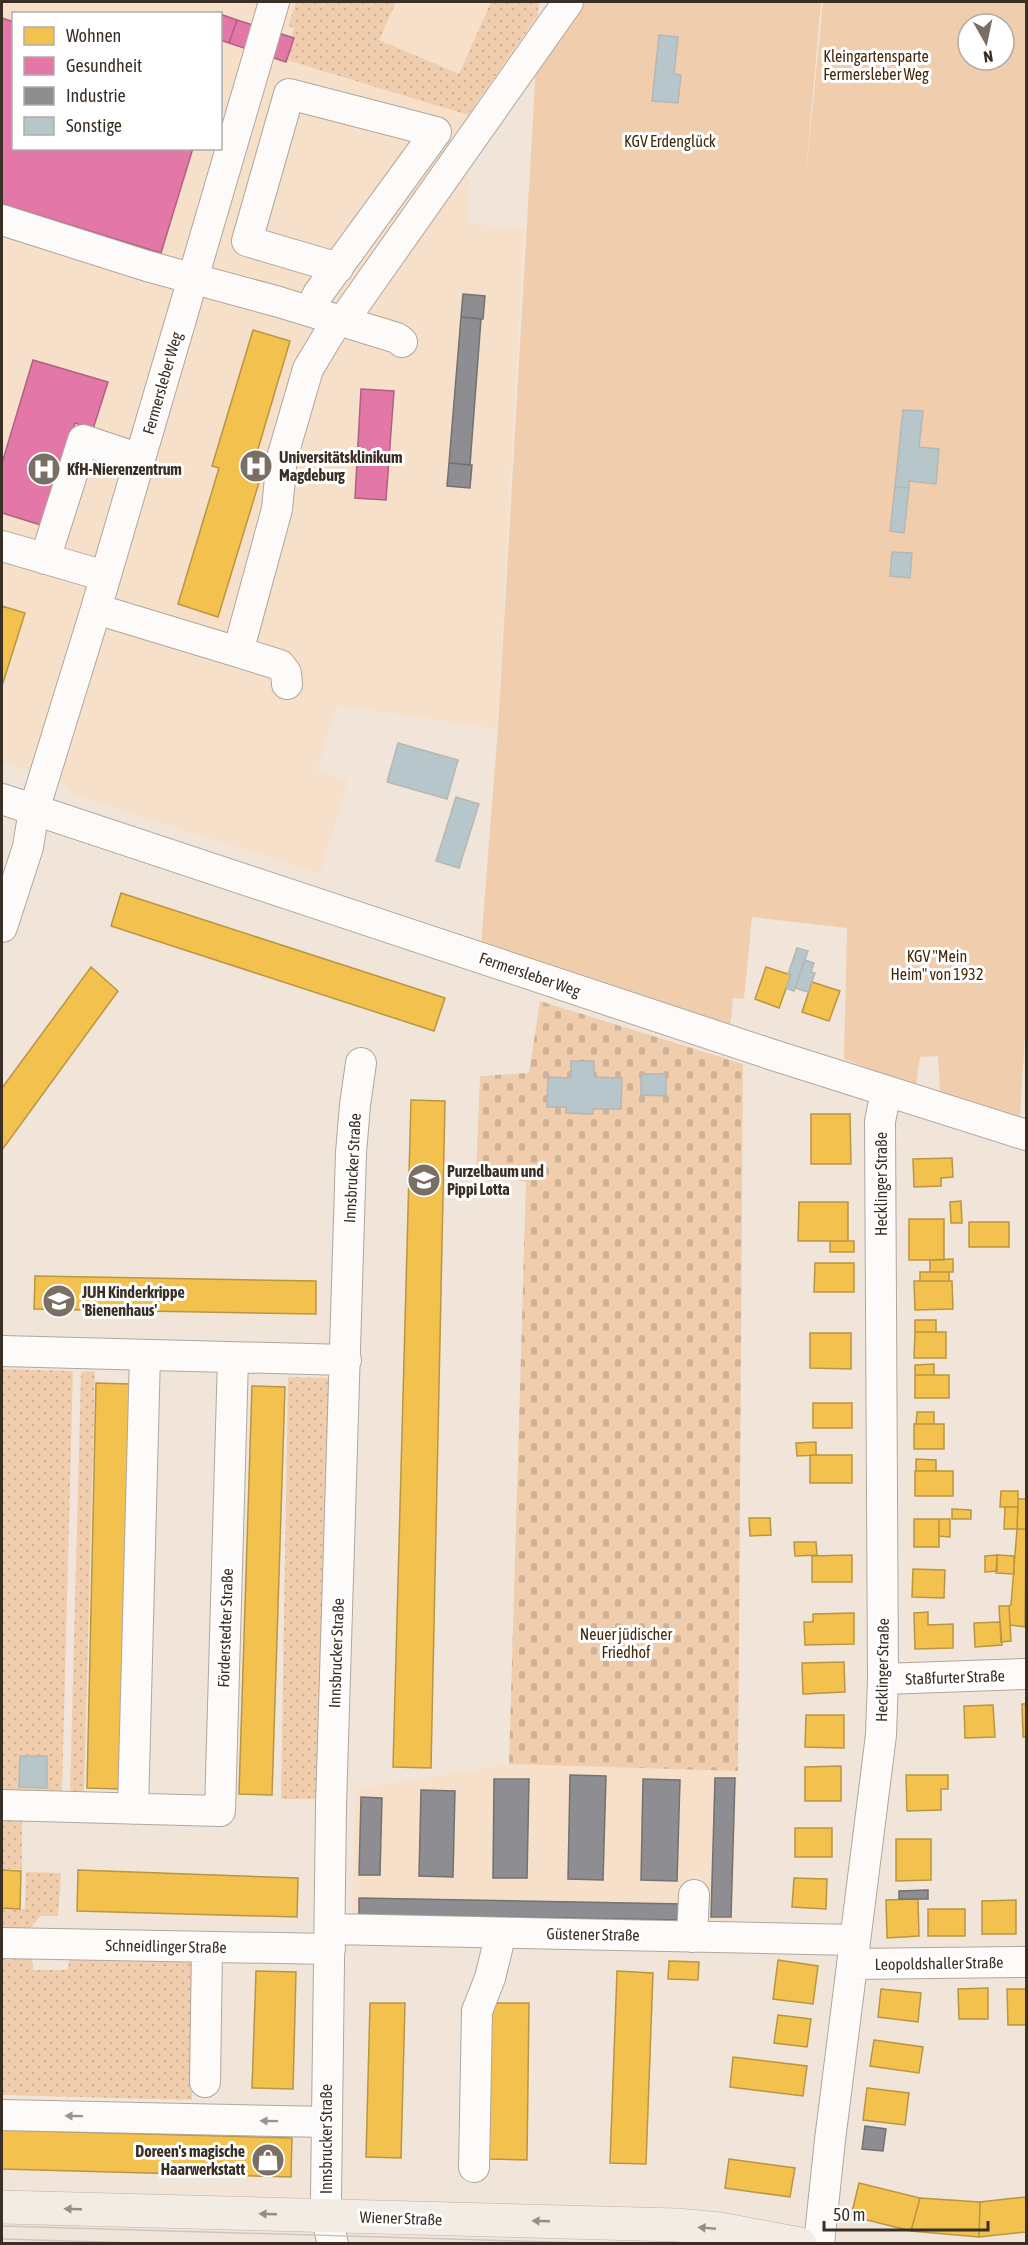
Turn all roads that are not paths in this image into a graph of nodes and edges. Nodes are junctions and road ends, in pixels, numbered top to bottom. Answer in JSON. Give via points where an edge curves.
{"nodes":[{"id":1,"x":274,"y":2,"type":"edge"},
{"id":2,"x":568,"y":2,"type":"edge"},
{"id":3,"x":2,"y":220,"type":"edge"},
{"id":4,"x":338,"y":267,"type":"junction"},
{"id":5,"x":193,"y":279,"type":"junction"},
{"id":6,"x":310,"y":311,"type":"junction"},
{"id":7,"x":340,"y":320,"type":"junction"},
{"id":8,"x":402,"y":342,"type":"dead end"},
{"id":9,"x":140,"y":459,"type":"junction"},
{"id":10,"x":2,"y":546,"type":"edge"},
{"id":11,"x":45,"y":559,"type":"junction"},
{"id":12,"x":105,"y":576,"type":"junction"},
{"id":13,"x":96,"y":609,"type":"junction"},
{"id":14,"x":238,"y":652,"type":"junction"},
{"id":15,"x":287,"y":684,"type":"dead end"},
{"id":16,"x":2,"y":800,"type":"edge"},
{"id":17,"x":34,"y":810,"type":"junction"},
{"id":18,"x":2,"y":927,"type":"edge"},
{"id":19,"x":361,"y":1063,"type":"dead end"},
{"id":20,"x":886,"y":1092,"type":"junction"},
{"id":21,"x":1026,"y":1135,"type":"edge"},
{"id":22,"x":2,"y":1351,"type":"edge"},
{"id":23,"x":145,"y":1355,"type":"junction"},
{"id":24,"x":233,"y":1358,"type":"junction"},
{"id":25,"x":346,"y":1360,"type":"junction"},
{"id":26,"x":1026,"y":1674,"type":"edge"},
{"id":27,"x":884,"y":1679,"type":"junction"},
{"id":28,"x":2,"y":1805,"type":"edge"},
{"id":29,"x":133,"y":1809,"type":"junction"},
{"id":30,"x":694,"y":1895,"type":"dead end"},
{"id":31,"x":501,"y":1933,"type":"junction"},
{"id":32,"x":692,"y":1937,"type":"junction"},
{"id":33,"x":330,"y":1939,"type":"junction"},
{"id":34,"x":2,"y":1943,"type":"edge"},
{"id":35,"x":207,"y":1948,"type":"junction"},
{"id":36,"x":853,"y":1952,"type":"junction"},
{"id":37,"x":1026,"y":1962,"type":"edge"},
{"id":38,"x":205,"y":2082,"type":"dead end"},
{"id":39,"x":2,"y":2115,"type":"edge"},
{"id":40,"x":327,"y":2122,"type":"junction"},
{"id":41,"x":474,"y":2168,"type":"dead end"},
{"id":42,"x":2,"y":2207,"type":"edge"},
{"id":43,"x":330,"y":2230,"type":"edge"},
{"id":44,"x":640,"y":2234,"type":"edge"},
{"id":45,"x":800,"y":2244,"type":"edge"},
{"id":46,"x":819,"y":2244,"type":"edge"}],
"edges":[{"from":1,"to":5,"type":"street","name":"Fermersleber Weg"},
{"from":2,"to":7,"type":"street"},
{"from":3,"to":5,"type":"street"},
{"from":4,"to":4,"type":"street","via":[[436,132],[289,94],[247,241]]},
{"from":4,"to":6,"type":"street"},
{"from":5,"to":6,"type":"street"},
{"from":5,"to":9,"type":"street","name":"Fermersleber Weg"},
{"from":6,"to":7,"type":"street"},
{"from":7,"to":8,"type":"street"},
{"from":7,"to":14,"type":"street","via":[[308,369],[282,458],[277,509]]},
{"from":9,"to":11,"type":"street","via":[[83,440]]},
{"from":9,"to":12,"type":"street","name":"Fermersleber Weg"},
{"from":10,"to":11,"type":"street"},
{"from":11,"to":12,"type":"street"},
{"from":12,"to":13,"type":"street","name":"Fermersleber Weg"},
{"from":13,"to":14,"type":"street"},
{"from":13,"to":17,"type":"street","name":"Fermersleber Weg"},
{"from":14,"to":15,"type":"street","via":[[280,665]]},
{"from":16,"to":17,"type":"street","name":"Fermersleber Weg"},
{"from":17,"to":18,"type":"street","via":[[28,847]]},
{"from":17,"to":20,"type":"street","name":"Fermersleber Weg"},
{"from":19,"to":25,"type":"street","name":"Innsbrucker Straße","via":[[351,1153]]},
{"from":20,"to":21,"type":"street","name":"Fermersleber Weg"},
{"from":20,"to":27,"type":"street","name":"Hecklinger Straße","via":[[880,1121]]},
{"from":22,"to":23,"type":"street"},
{"from":23,"to":24,"type":"street"},
{"from":23,"to":29,"type":"street"},
{"from":24,"to":25,"type":"street"},
{"from":24,"to":29,"type":"street","name":"Förderstedter Straße","via":[[220,1811]]},
{"from":25,"to":33,"type":"street","name":"Innsbrucker Straße"},
{"from":26,"to":27,"type":"street","name":"Staßfurter Straße"},
{"from":27,"to":36,"type":"street","name":"Hecklinger Straße","via":[[878,1763]]},
{"from":28,"to":29,"type":"street","name":"Förderstedter Straße"},
{"from":30,"to":32,"type":"street"},
{"from":31,"to":32,"type":"street","name":"Güstener Straße"},
{"from":31,"to":33,"type":"street","name":"Güstener Straße"},
{"from":31,"to":41,"type":"street","via":[[477,2011]]},
{"from":32,"to":36,"type":"street","name":"Güstener Straße"},
{"from":33,"to":35,"type":"street","name":"Schneidlinger Straße"},
{"from":33,"to":40,"type":"street","name":"Innsbrucker Straße"},
{"from":34,"to":35,"type":"street","name":"Schneidlinger Straße"},
{"from":35,"to":38,"type":"street"},
{"from":36,"to":37,"type":"street","name":"Leopoldshaller Straße"},
{"from":36,"to":46,"type":"street","name":"Hecklinger Straße"},
{"from":40,"to":39,"type":"street","one_way":true},
{"from":40,"to":43,"type":"street","name":"Innsbrucker Straße"},
{"from":43,"to":42,"type":"main road","name":"Wiener Straße","one_way":true},
{"from":44,"to":43,"type":"main road","name":"Wiener Straße","one_way":true},
{"from":45,"to":44,"type":"main road","name":"Wiener Straße","one_way":true,"via":[[720,2229]]}]}
